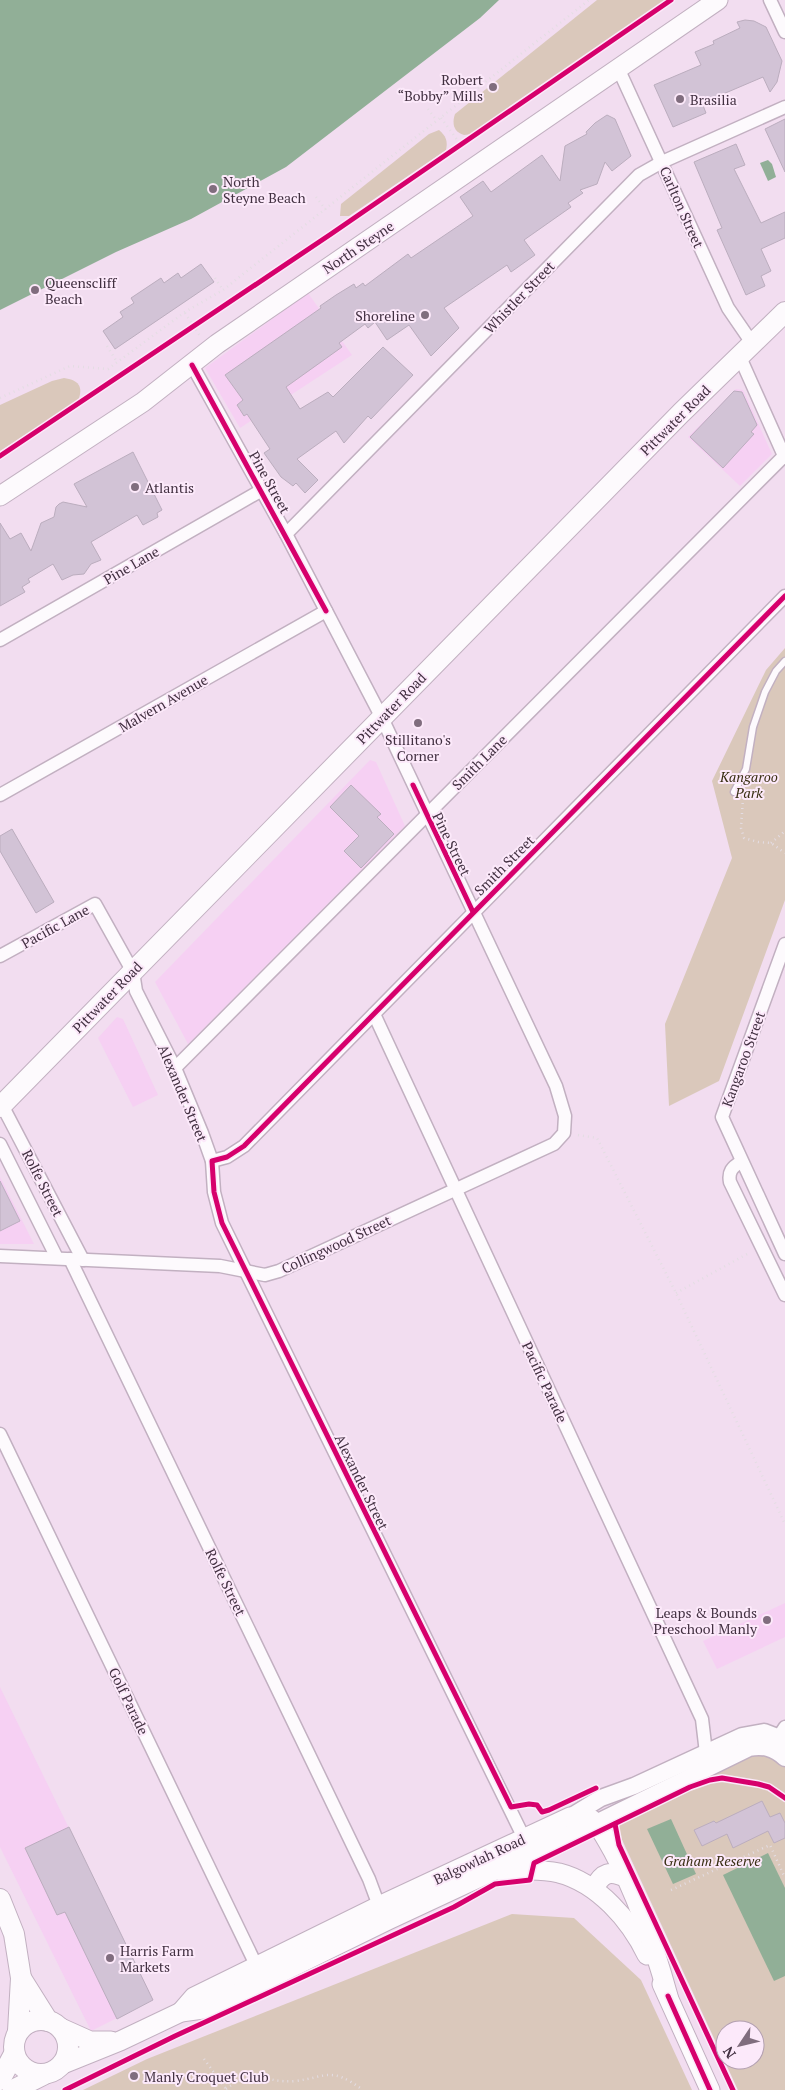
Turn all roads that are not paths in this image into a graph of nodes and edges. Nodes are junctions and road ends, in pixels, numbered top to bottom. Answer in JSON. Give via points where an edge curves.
{"nodes":[{"id":1,"x":718,"y":0,"type":"edge"},
{"id":2,"x":770,"y":0,"type":"edge"},
{"id":3,"x":785,"y":32,"type":"edge"},
{"id":4,"x":618,"y":68,"type":"junction"},
{"id":5,"x":785,"y":106,"type":"edge"},
{"id":6,"x":662,"y":162,"type":"junction"},
{"id":7,"x":785,"y":312,"type":"edge"},
{"id":8,"x":746,"y":349,"type":"junction"},
{"id":9,"x":192,"y":364,"type":"junction"},
{"id":10,"x":785,"y":457,"type":"edge"},
{"id":11,"x":262,"y":490,"type":"junction"},
{"id":12,"x":0,"y":496,"type":"edge"},
{"id":13,"x":286,"y":534,"type":"junction"},
{"id":14,"x":785,"y":596,"type":"edge"},
{"id":15,"x":326,"y":611,"type":"junction"},
{"id":16,"x":0,"y":640,"type":"edge"},
{"id":17,"x":785,"y":661,"type":"edge"},
{"id":18,"x":382,"y":718,"type":"junction"},
{"id":19,"x":734,"y":792,"type":"dead end"},
{"id":20,"x":0,"y":795,"type":"edge"},
{"id":21,"x":426,"y":815,"type":"junction"},
{"id":22,"x":473,"y":912,"type":"junction"},
{"id":23,"x":785,"y":944,"type":"edge"},
{"id":24,"x":0,"y":956,"type":"edge"},
{"id":25,"x":132,"y":972,"type":"junction"},
{"id":26,"x":374,"y":1014,"type":"junction"},
{"id":27,"x":175,"y":1068,"type":"junction"},
{"id":28,"x":1,"y":1106,"type":"edge"},
{"id":29,"x":564,"y":1133,"type":"joint"},
{"id":30,"x":0,"y":1144,"type":"edge"},
{"id":31,"x":212,"y":1161,"type":"junction"},
{"id":32,"x":741,"y":1162,"type":"junction"},
{"id":33,"x":455,"y":1188,"type":"junction"},
{"id":34,"x":785,"y":1254,"type":"edge"},
{"id":35,"x":0,"y":1256,"type":"edge"},
{"id":36,"x":56,"y":1258,"type":"junction"},
{"id":37,"x":70,"y":1259,"type":"junction"},
{"id":38,"x":83,"y":1260,"type":"junction"},
{"id":39,"x":246,"y":1272,"type":"junction"},
{"id":40,"x":785,"y":1295,"type":"edge"},
{"id":41,"x":0,"y":1434,"type":"edge"},
{"id":42,"x":783,"y":1734,"type":"edge"},
{"id":43,"x":706,"y":1752,"type":"junction"},
{"id":44,"x":785,"y":1758,"type":"edge"},
{"id":45,"x":570,"y":1817,"type":"junction"},
{"id":46,"x":596,"y":1823,"type":"junction"},
{"id":47,"x":524,"y":1838,"type":"junction"},
{"id":48,"x":490,"y":1872,"type":"junction"},
{"id":49,"x":627,"y":1878,"type":"junction"},
{"id":50,"x":594,"y":1889,"type":"junction"},
{"id":51,"x":0,"y":1899,"type":"edge"},
{"id":52,"x":379,"y":1906,"type":"junction"},
{"id":53,"x":257,"y":1967,"type":"junction"},
{"id":54,"x":21,"y":1978,"type":"junction"},
{"id":55,"x":668,"y":1996,"type":"junction"},
{"id":56,"x":181,"y":2012,"type":"junction"},
{"id":57,"x":54,"y":2024,"type":"junction"},
{"id":58,"x":18,"y":2031,"type":"junction"},
{"id":59,"x":120,"y":2041,"type":"junction"},
{"id":60,"x":14,"y":2054,"type":"junction"},
{"id":61,"x":63,"y":2064,"type":"junction"},
{"id":62,"x":43,"y":2075,"type":"junction"},
{"id":63,"x":0,"y":2080,"type":"edge"},
{"id":64,"x":13,"y":2090,"type":"edge"},
{"id":65,"x":710,"y":2090,"type":"edge"}],
"edges":[{"from":1,"to":4,"type":"main road","name":"North Steyne"},
{"from":2,"to":3,"type":"street"},
{"from":4,"to":6,"type":"street","name":"Carlton Street"},
{"from":4,"to":9,"type":"main road","name":"North Steyne"},
{"from":5,"to":6,"type":"street","name":"Whistler Street"},
{"from":6,"to":8,"type":"street","name":"Carlton Street"},
{"from":6,"to":13,"type":"street","name":"Whistler Street","via":[[639,175]]},
{"from":7,"to":8,"type":"main road","name":"Pittwater Road"},
{"from":8,"to":10,"type":"street","name":"Carlton Street"},
{"from":8,"to":18,"type":"main road","name":"Pittwater Road"},
{"from":9,"to":11,"type":"street","name":"Pine Street"},
{"from":9,"to":12,"type":"main road","name":"North Steyne","via":[[143,402]]},
{"from":10,"to":21,"type":"street","name":"Smith Lane"},
{"from":11,"to":13,"type":"street","name":"Pine Street"},
{"from":11,"to":16,"type":"street","name":"Pine Lane"},
{"from":13,"to":15,"type":"street","name":"Pine Street"},
{"from":14,"to":22,"type":"street","name":"Smith Street"},
{"from":15,"to":18,"type":"street","name":"Pine Street"},
{"from":15,"to":20,"type":"street","name":"Malvern Avenue"},
{"from":17,"to":19,"type":"lane","via":[[765,692],[753,727],[746,769]]},
{"from":18,"to":21,"type":"street","name":"Pine Street"},
{"from":18,"to":25,"type":"main road","name":"Pittwater Road"},
{"from":21,"to":22,"type":"street","name":"Pine Street"},
{"from":21,"to":27,"type":"street","name":"Smith Lane"},
{"from":22,"to":26,"type":"street","name":"Smith Street"},
{"from":22,"to":29,"type":"street","name":"Pine Street","via":[[556,1086],[565,1116]]},
{"from":23,"to":32,"type":"street","name":"Kangaroo Street","via":[[722,1117]]},
{"from":24,"to":25,"type":"street","name":"Pacific Lane","via":[[95,904]]},
{"from":25,"to":27,"type":"street","name":"Alexander Street","via":[[136,991]]},
{"from":25,"to":28,"type":"main road","name":"Pittwater Road"},
{"from":26,"to":31,"type":"street","name":"Smith Street","via":[[244,1146],[227,1157]]},
{"from":26,"to":33,"type":"street","name":"Pacific Parade"},
{"from":27,"to":31,"type":"street","name":"Alexander Street"},
{"from":28,"to":38,"type":"street","name":"Rolfe Street"},
{"from":29,"to":33,"type":"street","name":"Collingwood Street","via":[[554,1144]]},
{"from":30,"to":36,"type":"street","name":"Rolfe Street"},
{"from":31,"to":39,"type":"street","name":"Alexander Street","via":[[214,1192],[222,1223]]},
{"from":32,"to":34,"type":"street","name":"Kangaroo Street"},
{"from":32,"to":40,"type":"street","via":[[733,1166],[730,1182]]},
{"from":33,"to":39,"type":"street","name":"Collingwood Street","via":[[279,1271],[265,1275]]},
{"from":33,"to":43,"type":"street","name":"Pacific Parade","via":[[702,1719]]},
{"from":35,"to":36,"type":"street","name":"Collingwood Street"},
{"from":36,"to":37,"type":"street","name":"Collingwood Street"},
{"from":37,"to":38,"type":"street","name":"Collingwood Street"},
{"from":37,"to":52,"type":"street","name":"Rolfe Street","via":[[369,1879]]},
{"from":38,"to":39,"type":"street","name":"Collingwood Street","via":[[220,1266]]},
{"from":39,"to":47,"type":"street","name":"Alexander Street"},
{"from":41,"to":53,"type":"street","name":"Golf Parade"},
{"from":42,"to":43,"type":"street","name":"Balgowlah Road","via":[[758,1732]]},
{"from":43,"to":45,"type":"street","name":"Balgowlah Road","via":[[602,1798]]},
{"from":44,"to":46,"type":"street","name":"Balgowlah Road","via":[[771,1748],[749,1748]]},
{"from":45,"to":46,"type":"main road","via":[[583,1817]]},
{"from":45,"to":47,"type":"main road","name":"Balgowlah Road"},
{"from":46,"to":48,"type":"main road","name":"Balgowlah Road"},
{"from":46,"to":49,"type":"main road"},
{"from":47,"to":52,"type":"main road","name":"Balgowlah Road"},
{"from":48,"to":50,"type":"main road","via":[[531,1870],[560,1873]]},
{"from":48,"to":56,"type":"main road","name":"Balgowlah Road","via":[[237,1994],[203,2009]]},
{"from":49,"to":50,"type":"main road","via":[[613,1872],[604,1874]]},
{"from":49,"to":55,"type":"main road","via":[[655,1948]]},
{"from":50,"to":55,"type":"main road","via":[[640,1941]]},
{"from":51,"to":54,"type":"main road","via":[[14,1934]]},
{"from":52,"to":53,"type":"main road","name":"Balgowlah Road"},
{"from":53,"to":56,"type":"main road","name":"Balgowlah Road","via":[[194,1997]]},
{"from":54,"to":57,"type":"main road"},
{"from":54,"to":58,"type":"main road"},
{"from":55,"to":65,"type":"main road"},
{"from":56,"to":59,"type":"main road","name":"Balgowlah Road"},
{"from":57,"to":58,"type":"main road","via":[[29,2022]]},
{"from":57,"to":59,"type":"main road","name":"Balgowlah Road","via":[[90,2041]]},
{"from":57,"to":61,"type":"main road","via":[[67,2039],[69,2049]]},
{"from":58,"to":60,"type":"main road"},
{"from":59,"to":61,"type":"main road","name":"Balgowlah Road"},
{"from":60,"to":62,"type":"main road","via":[[25,2070]]},
{"from":60,"to":63,"type":"main road"},
{"from":61,"to":62,"type":"main road","via":[[52,2073]]},
{"from":62,"to":64,"type":"main road"}]}
